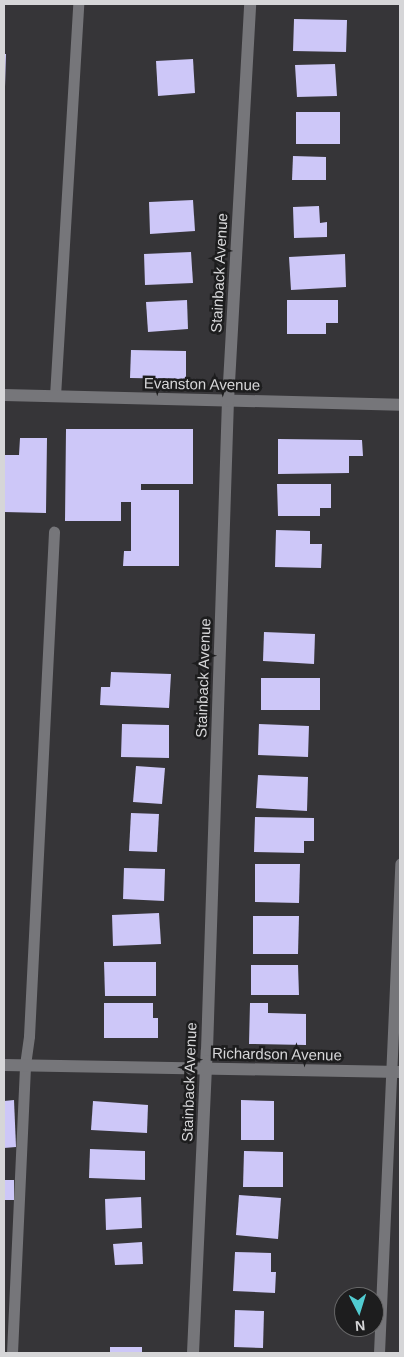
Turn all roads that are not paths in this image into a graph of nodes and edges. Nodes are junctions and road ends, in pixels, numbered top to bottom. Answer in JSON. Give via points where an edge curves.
{"nodes":[{"id":1,"x":78,"y":4,"type":"edge"},
{"id":2,"x":250,"y":4,"type":"edge"},
{"id":3,"x":4,"y":395,"type":"edge"},
{"id":4,"x":56,"y":396,"type":"junction"},
{"id":5,"x":228,"y":401,"type":"junction"},
{"id":6,"x":400,"y":405,"type":"edge"},
{"id":7,"x":54,"y":532,"type":"dead end"},
{"id":8,"x":400,"y":863,"type":"edge"},
{"id":9,"x":4,"y":1064,"type":"edge"},
{"id":10,"x":25,"y":1065,"type":"junction"},
{"id":11,"x":206,"y":1070,"type":"junction"},
{"id":12,"x":396,"y":1072,"type":"edge"},
{"id":13,"x":12,"y":1353,"type":"edge"},
{"id":14,"x":193,"y":1353,"type":"edge"},
{"id":15,"x":379,"y":1353,"type":"edge"}],
"edges":[{"from":1,"to":4,"type":"lane"},
{"from":2,"to":5,"type":"street","name":"Stainback Avenue"},
{"from":3,"to":4,"type":"street","name":"Evanston Avenue"},
{"from":4,"to":5,"type":"street","name":"Evanston Avenue"},
{"from":5,"to":6,"type":"street","name":"Evanston Avenue"},
{"from":5,"to":11,"type":"street","name":"Stainback Avenue"},
{"from":7,"to":10,"type":"lane"},
{"from":8,"to":12,"type":"lane"},
{"from":9,"to":10,"type":"street","name":"Richardson Avenue"},
{"from":10,"to":11,"type":"street","name":"Richardson Avenue"},
{"from":10,"to":13,"type":"lane"},
{"from":11,"to":12,"type":"street","name":"Richardson Avenue"},
{"from":11,"to":14,"type":"street","name":"Stainback Avenue"},
{"from":12,"to":15,"type":"lane"}]}
